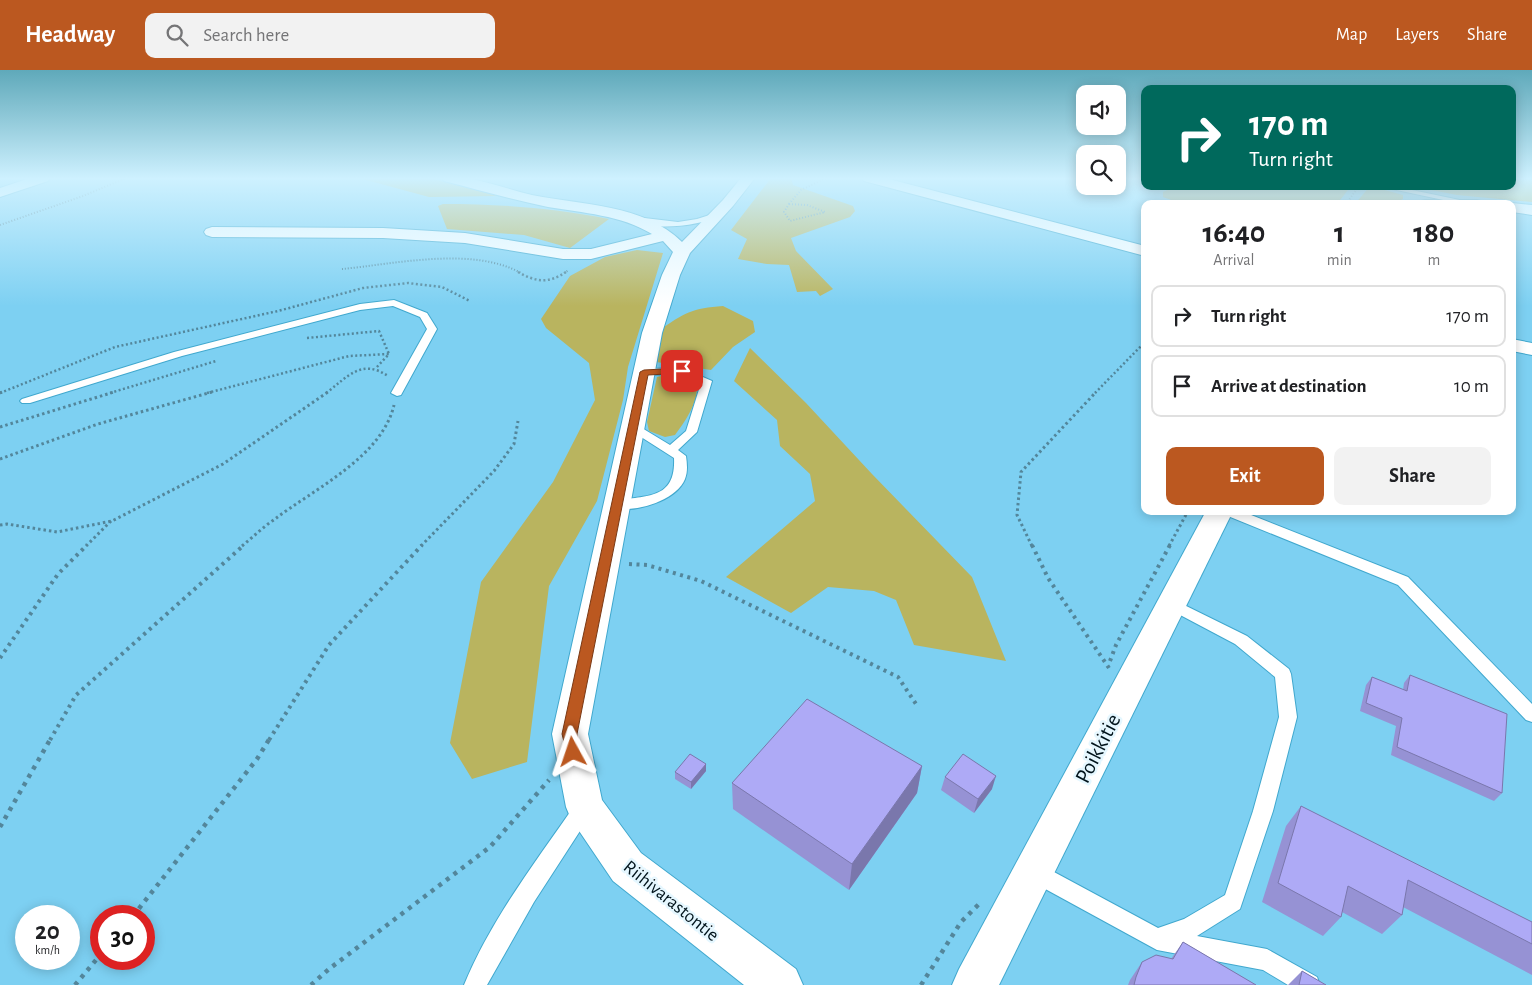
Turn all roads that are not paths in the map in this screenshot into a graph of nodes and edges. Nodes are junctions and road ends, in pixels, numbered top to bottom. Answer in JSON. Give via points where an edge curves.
{"nodes":[{"id":1,"x":634,"y":221,"type":"edge"},
{"id":2,"x":648,"y":221,"type":"edge"},
{"id":3,"x":701,"y":221,"type":"edge"},
{"id":4,"x":708,"y":221,"type":"edge"},
{"id":5,"x":1030,"y":221,"type":"edge"},
{"id":6,"x":212,"y":232,"type":"dead end"},
{"id":7,"x":674,"y":243,"type":"junction"},
{"id":8,"x":1141,"y":250,"type":"edge"},
{"id":9,"x":1516,"y":346,"type":"edge"},
{"id":10,"x":1532,"y":350,"type":"edge"},
{"id":11,"x":644,"y":372,"type":"junction"},
{"id":12,"x":397,"y":393,"type":"road end"},
{"id":13,"x":26,"y":401,"type":"dead end"},
{"id":14,"x":633,"y":428,"type":"junction"},
{"id":15,"x":671,"y":450,"type":"junction"},
{"id":16,"x":618,"y":505,"type":"junction"},
{"id":17,"x":1218,"y":515,"type":"edge"},
{"id":18,"x":1238,"y":515,"type":"edge"},
{"id":19,"x":1172,"y":604,"type":"junction"},
{"id":20,"x":1532,"y":716,"type":"edge"},
{"id":21,"x":585,"y":807,"type":"junction"},
{"id":22,"x":1034,"y":872,"type":"junction"},
{"id":23,"x":1157,"y":939,"type":"junction"},
{"id":24,"x":475,"y":985,"type":"edge"},
{"id":25,"x":780,"y":985,"type":"edge"},
{"id":26,"x":975,"y":985,"type":"edge"},
{"id":27,"x":1309,"y":985,"type":"edge"}],
"edges":[{"from":1,"to":7,"type":"street","via":[[660,230]]},
{"from":2,"to":3,"type":"lane","via":[[673,225]]},
{"from":4,"to":7,"type":"street"},
{"from":5,"to":8,"type":"street"},
{"from":6,"to":7,"type":"street","via":[[383,233],[465,238],[563,254],[591,254]]},
{"from":7,"to":11,"type":"street","name":"Riihivarastontie","via":[[671,275],[652,332]]},
{"from":9,"to":10,"type":"street"},
{"from":11,"to":14,"type":"street","name":"Riihivarastontie"},
{"from":11,"to":15,"type":"lane","via":[[682,371],[706,381],[691,432]]},
{"from":12,"to":13,"type":"lane","via":[[432,329],[424,316],[394,303],[360,307],[268,330]]},
{"from":14,"to":15,"type":"lane"},
{"from":14,"to":16,"type":"street","name":"Riihivarastontie"},
{"from":15,"to":16,"type":"lane","via":[[680,456],[680,480],[663,496],[642,504]]},
{"from":16,"to":21,"type":"street","name":"Riihivarastontie","via":[[570,734]]},
{"from":17,"to":19,"type":"street","name":"Poikkitie"},
{"from":18,"to":20,"type":"lane","via":[[1403,581]]},
{"from":19,"to":22,"type":"street","name":"Poikkitie"},
{"from":19,"to":23,"type":"lane","via":[[1241,640],[1283,674],[1288,717],[1263,810],[1233,902],[1189,928]]},
{"from":21,"to":24,"type":"lane","via":[[491,952]]},
{"from":21,"to":25,"type":"street","name":"Riihivarastontie","via":[[627,867]]},
{"from":22,"to":23,"type":"lane"},
{"from":22,"to":26,"type":"street","name":"Poikkitie"},
{"from":23,"to":27,"type":"lane","via":[[1267,960]]}]}
